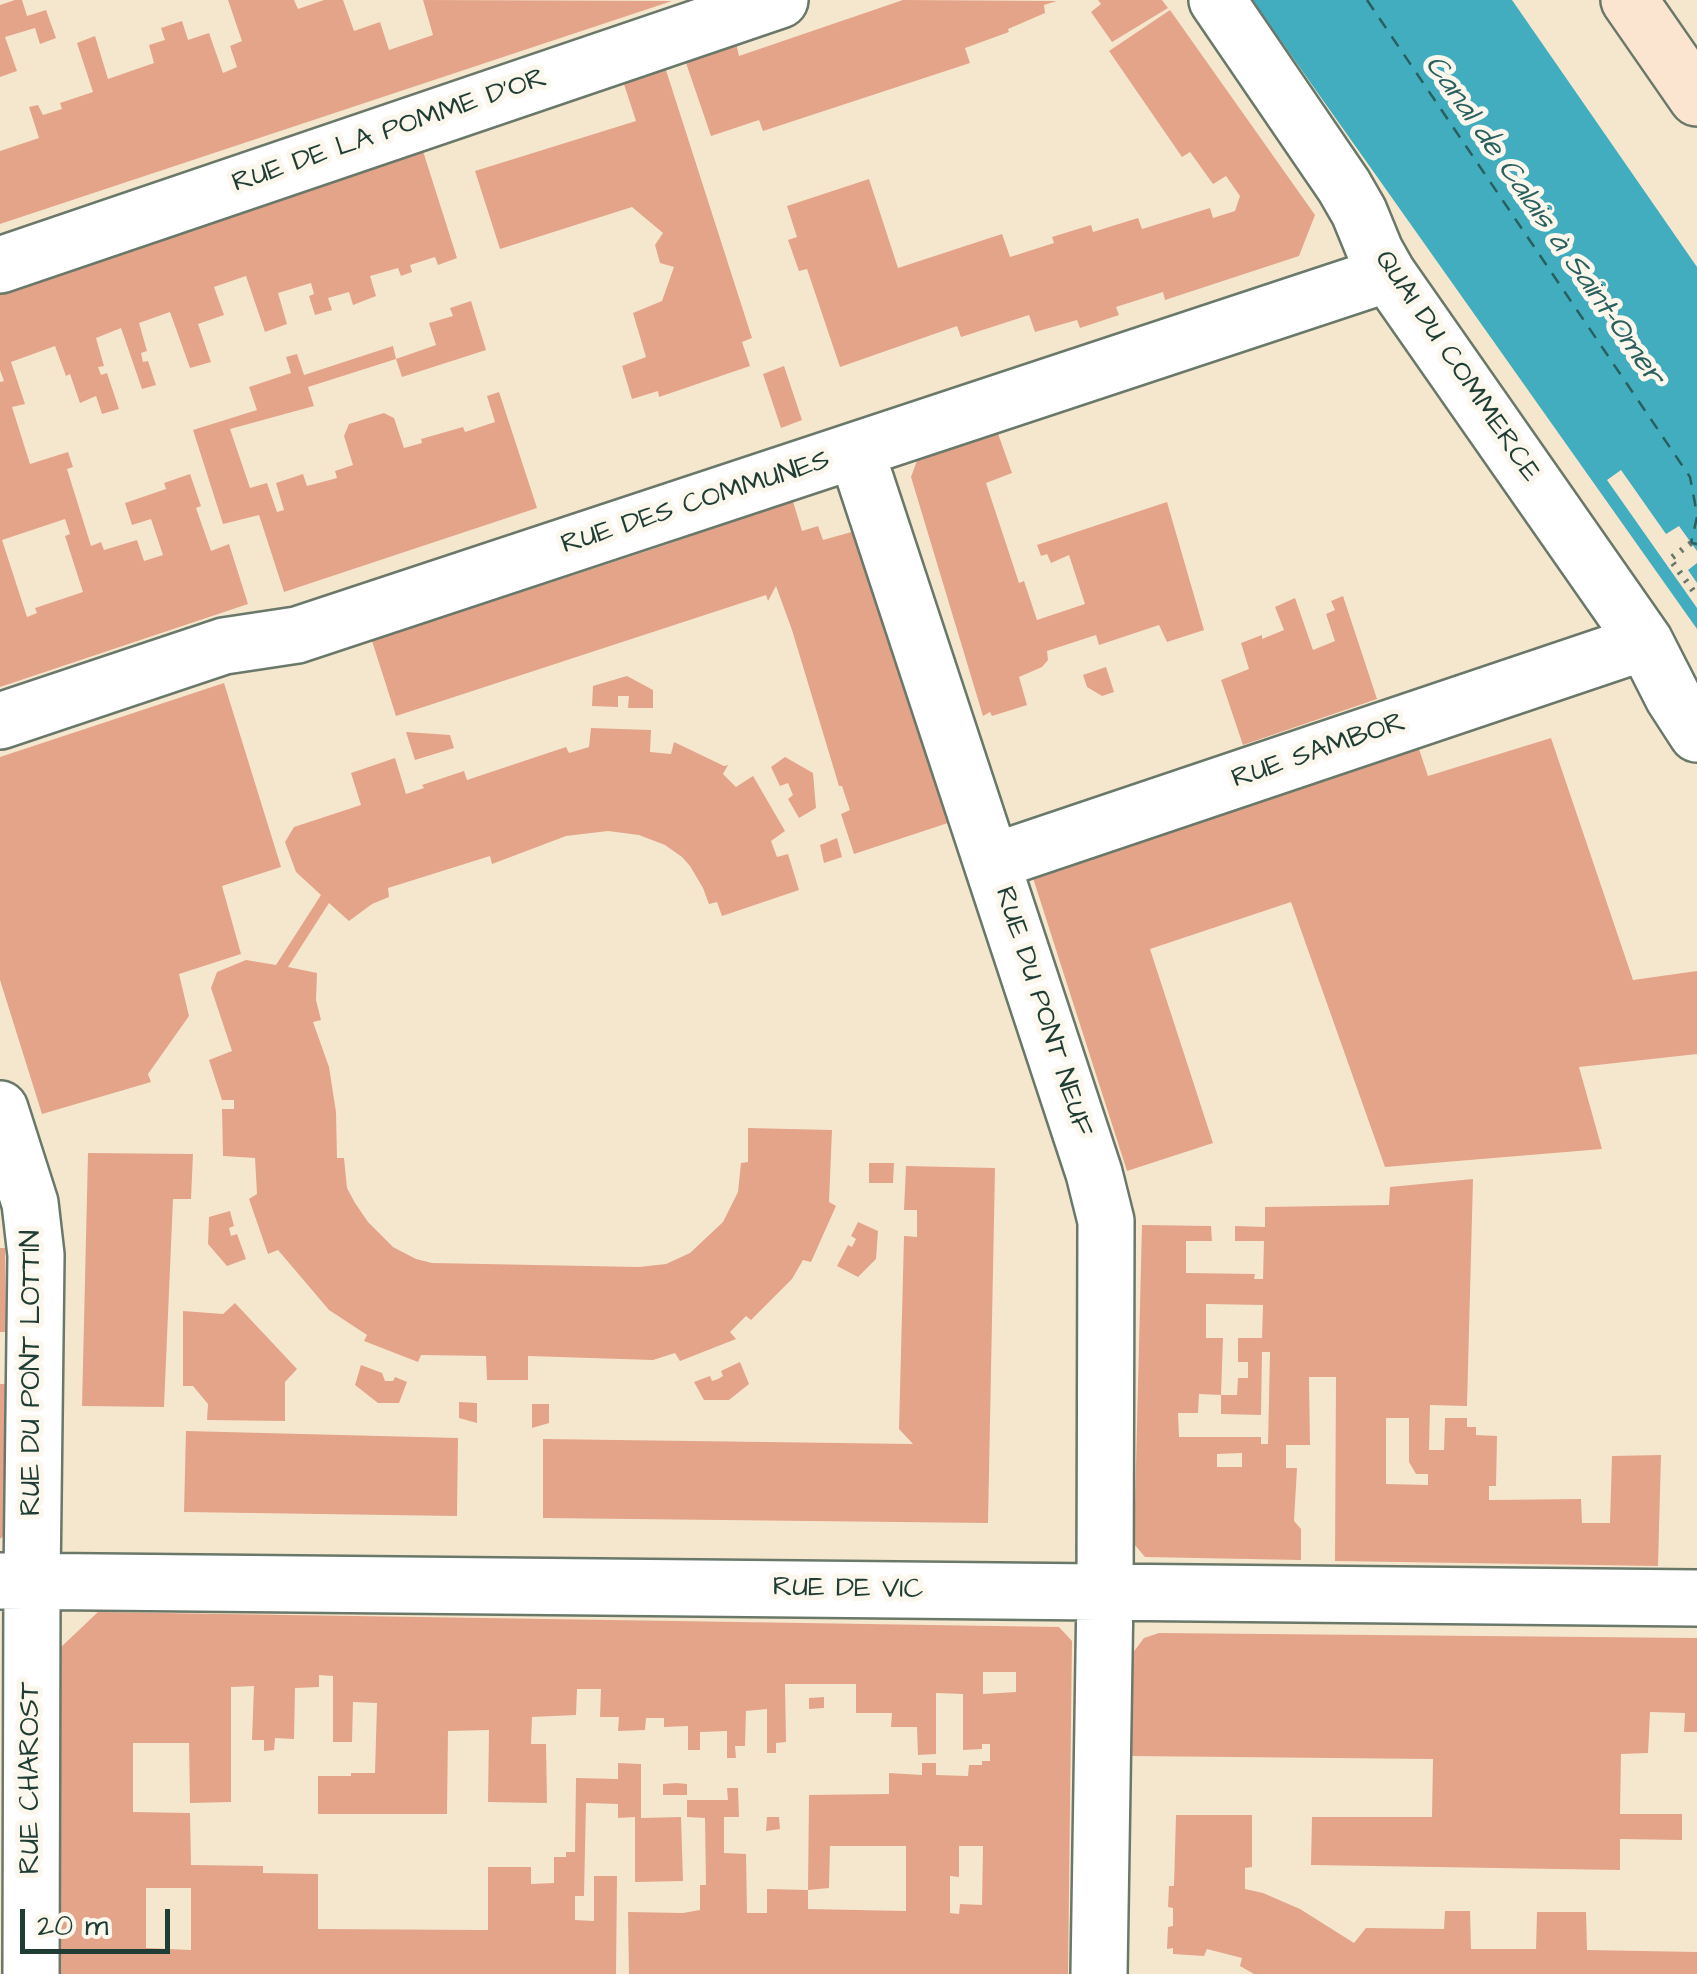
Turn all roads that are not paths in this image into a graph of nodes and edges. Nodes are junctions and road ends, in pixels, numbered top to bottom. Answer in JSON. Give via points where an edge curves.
{"nodes":[{"id":1,"x":780,"y":0,"type":"edge"},
{"id":2,"x":1217,"y":0,"type":"edge"},
{"id":3,"x":1629,"y":0,"type":"edge"},
{"id":4,"x":1697,"y":97,"type":"edge"},
{"id":5,"x":0,"y":265,"type":"edge"},
{"id":6,"x":1388,"y":274,"type":"junction"},
{"id":7,"x":856,"y":451,"type":"junction"},
{"id":8,"x":1645,"y":642,"type":"junction"},
{"id":9,"x":0,"y":720,"type":"edge"},
{"id":10,"x":1697,"y":734,"type":"edge"},
{"id":11,"x":992,"y":862,"type":"junction"},
{"id":12,"x":0,"y":1109,"type":"edge"},
{"id":13,"x":16,"y":1581,"type":"edge"},
{"id":14,"x":1105,"y":1592,"type":"junction"},
{"id":15,"x":1697,"y":1598,"type":"edge"},
{"id":16,"x":31,"y":1974,"type":"edge"},
{"id":17,"x":1099,"y":1974,"type":"edge"}],
"edges":[{"from":1,"to":5,"type":"street","name":"RUE DE LA POMME D'OR"},
{"from":2,"to":6,"type":"street","name":"QUAI DU COMMERCE","via":[[1344,186]]},
{"from":3,"to":4,"type":"street"},
{"from":6,"to":7,"type":"street","name":"RUE DES COMMUNES"},
{"from":6,"to":8,"type":"street","name":"QUAI DU COMMERCE"},
{"from":7,"to":9,"type":"street","name":"RUE DES COMMUNES","via":[[296,634],[224,646]]},
{"from":7,"to":11,"type":"street","name":"RUE DU PONT NEUF"},
{"from":8,"to":10,"type":"street","name":"QUAI DU COMMERCE"},
{"from":8,"to":11,"type":"street","name":"RUE SAMBOR"},
{"from":11,"to":14,"type":"street","name":"RUE DU PONT NEUF","via":[[1106,1221]]},
{"from":12,"to":13,"type":"street","name":"RUE DU PONT LOTTIN","via":[[30,1203],[36,1255]]},
{"from":13,"to":14,"type":"street","name":"RUE DE VIC"},
{"from":13,"to":16,"type":"street","name":"RUE CHAROST"},
{"from":14,"to":15,"type":"street","name":"RUE DE VIC"},
{"from":14,"to":17,"type":"street","name":"RUE DU PONT NEUF"}]}
